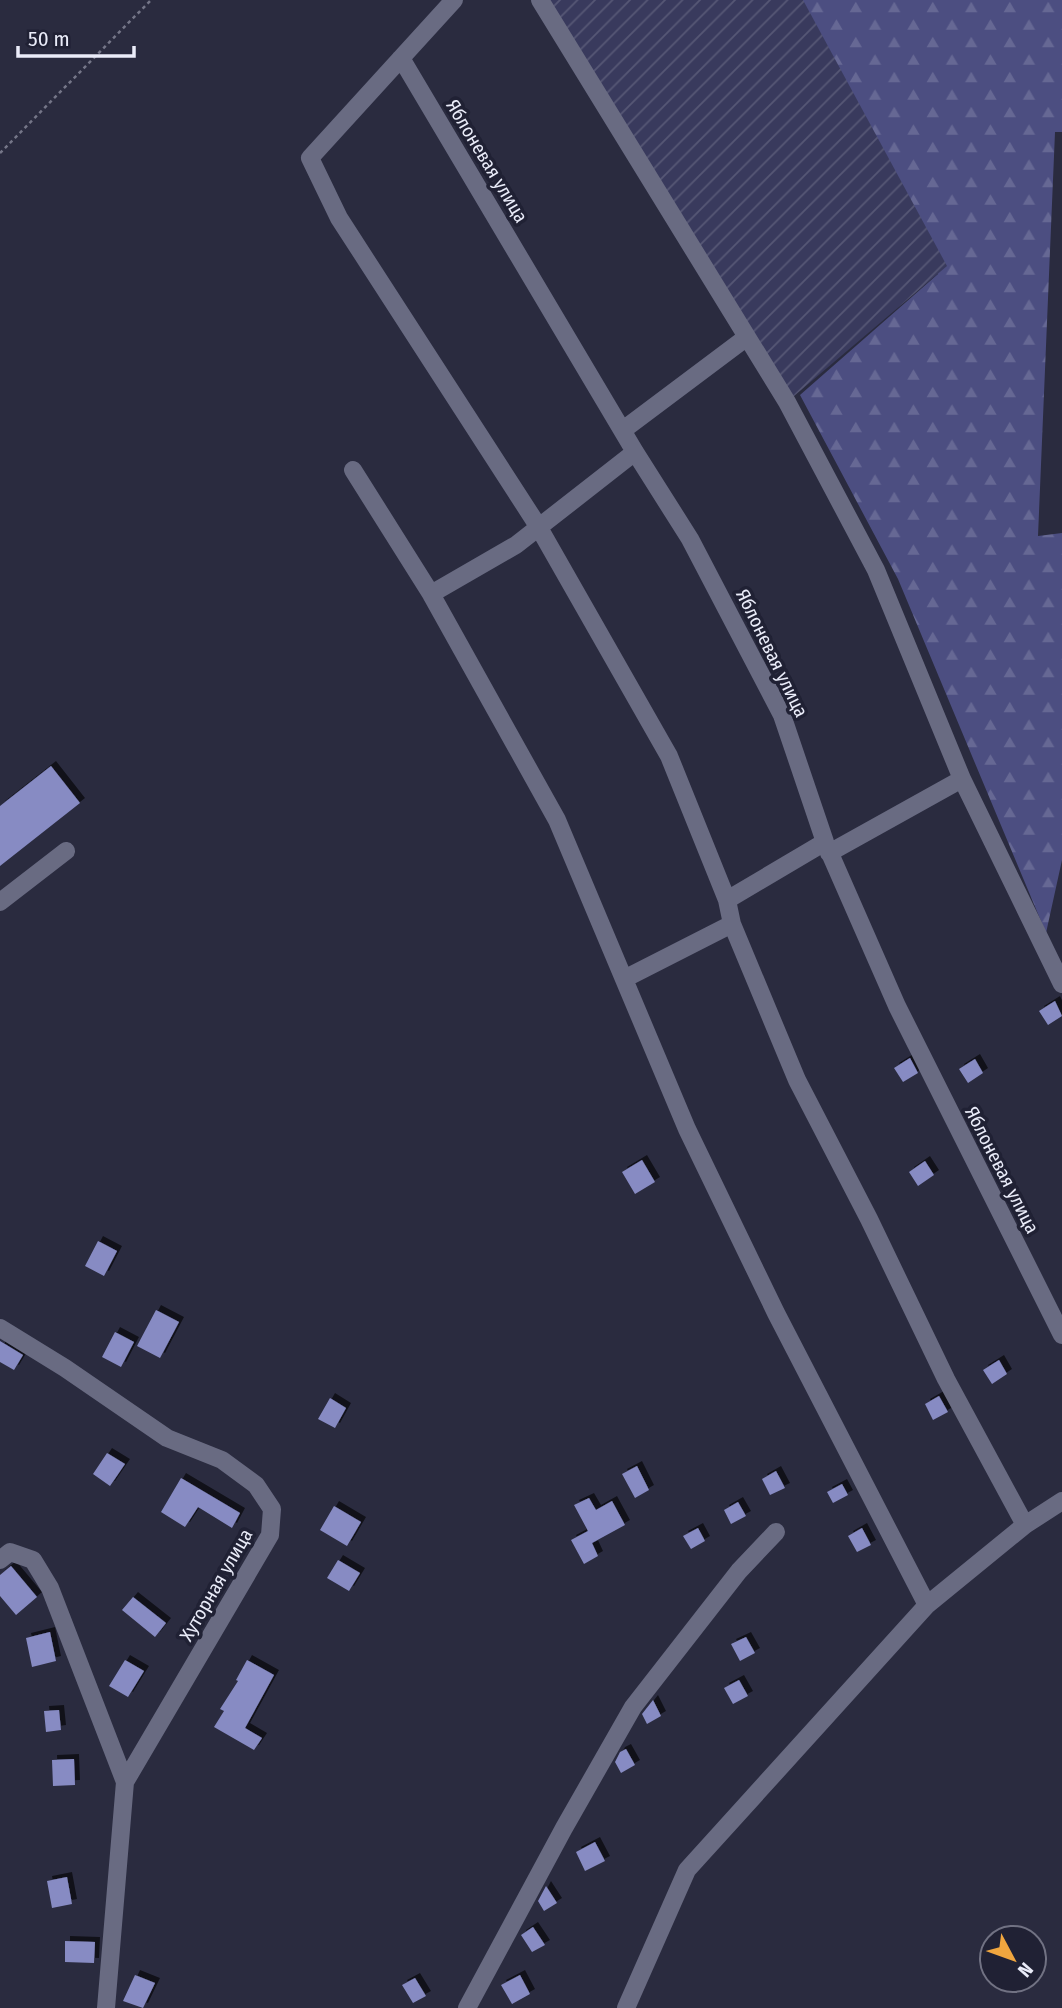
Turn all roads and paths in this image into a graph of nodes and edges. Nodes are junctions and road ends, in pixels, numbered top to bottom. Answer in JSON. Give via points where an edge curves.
{"nodes":[{"id":1,"x":151,"y":0,"type":"edge"},
{"id":2,"x":454,"y":0,"type":"edge"},
{"id":3,"x":540,"y":0,"type":"edge"},
{"id":4,"x":401,"y":58,"type":"junction"},
{"id":5,"x":0,"y":153,"type":"edge"},
{"id":6,"x":747,"y":337,"type":"junction"},
{"id":7,"x":623,"y":430,"type":"junction"},
{"id":8,"x":635,"y":452,"type":"junction"},
{"id":9,"x":353,"y":470,"type":"dead end"},
{"id":10,"x":538,"y":526,"type":"junction"},
{"id":11,"x":431,"y":594,"type":"junction"},
{"id":12,"x":962,"y":779,"type":"junction"},
{"id":13,"x":827,"y":848,"type":"junction"},
{"id":14,"x":66,"y":851,"type":"dead end"},
{"id":15,"x":727,"y":900,"type":"junction"},
{"id":16,"x":0,"y":902,"type":"edge"},
{"id":17,"x":732,"y":924,"type":"junction"},
{"id":18,"x":624,"y":979,"type":"junction"},
{"id":19,"x":1062,"y":984,"type":"edge"},
{"id":20,"x":0,"y":1328,"type":"edge"},
{"id":21,"x":1062,"y":1335,"type":"edge"},
{"id":22,"x":1062,"y":1501,"type":"edge"},
{"id":23,"x":1025,"y":1525,"type":"junction"},
{"id":24,"x":776,"y":1532,"type":"dead end"},
{"id":25,"x":0,"y":1560,"type":"edge"},
{"id":26,"x":927,"y":1605,"type":"junction"},
{"id":27,"x":125,"y":1782,"type":"junction"},
{"id":28,"x":107,"y":2008,"type":"edge"},
{"id":29,"x":467,"y":2008,"type":"edge"},
{"id":30,"x":626,"y":2008,"type":"edge"}],
"edges":[{"from":1,"to":5,"type":"path"},
{"from":2,"to":4,"type":"street"},
{"from":3,"to":6,"type":"street"},
{"from":4,"to":7,"type":"street","name":"Яблоневая улица"},
{"from":4,"to":10,"type":"street","via":[[310,158],[340,218]]},
{"from":6,"to":7,"type":"street"},
{"from":6,"to":12,"type":"street","via":[[787,402],[876,570]]},
{"from":7,"to":8,"type":"street","name":"Яблоневая улица"},
{"from":8,"to":10,"type":"street"},
{"from":8,"to":13,"type":"street","name":"Яблоневая улица","via":[[690,539],[782,715]]},
{"from":9,"to":11,"type":"street"},
{"from":10,"to":11,"type":"street","via":[[516,545]]},
{"from":10,"to":15,"type":"street","via":[[669,756]]},
{"from":11,"to":18,"type":"street","via":[[558,820]]},
{"from":12,"to":13,"type":"street"},
{"from":12,"to":19,"type":"street"},
{"from":13,"to":15,"type":"street"},
{"from":13,"to":21,"type":"street","name":"Яблоневая улица","via":[[897,1006]]},
{"from":14,"to":16,"type":"street"},
{"from":15,"to":17,"type":"street"},
{"from":17,"to":18,"type":"street"},
{"from":17,"to":23,"type":"street","via":[[797,1080],[946,1379]]},
{"from":18,"to":26,"type":"street","via":[[687,1129],[776,1313]]},
{"from":20,"to":27,"type":"street","name":"Хуторная улица","via":[[167,1438],[222,1460],[256,1485],[272,1509],[270,1535]]},
{"from":22,"to":23,"type":"street"},
{"from":23,"to":26,"type":"street"},
{"from":24,"to":29,"type":"street","via":[[739,1571],[633,1707]]},
{"from":25,"to":27,"type":"street","via":[[10,1552],[33,1560],[50,1588]]},
{"from":26,"to":30,"type":"street","via":[[687,1870]]},
{"from":27,"to":28,"type":"street"}]}
